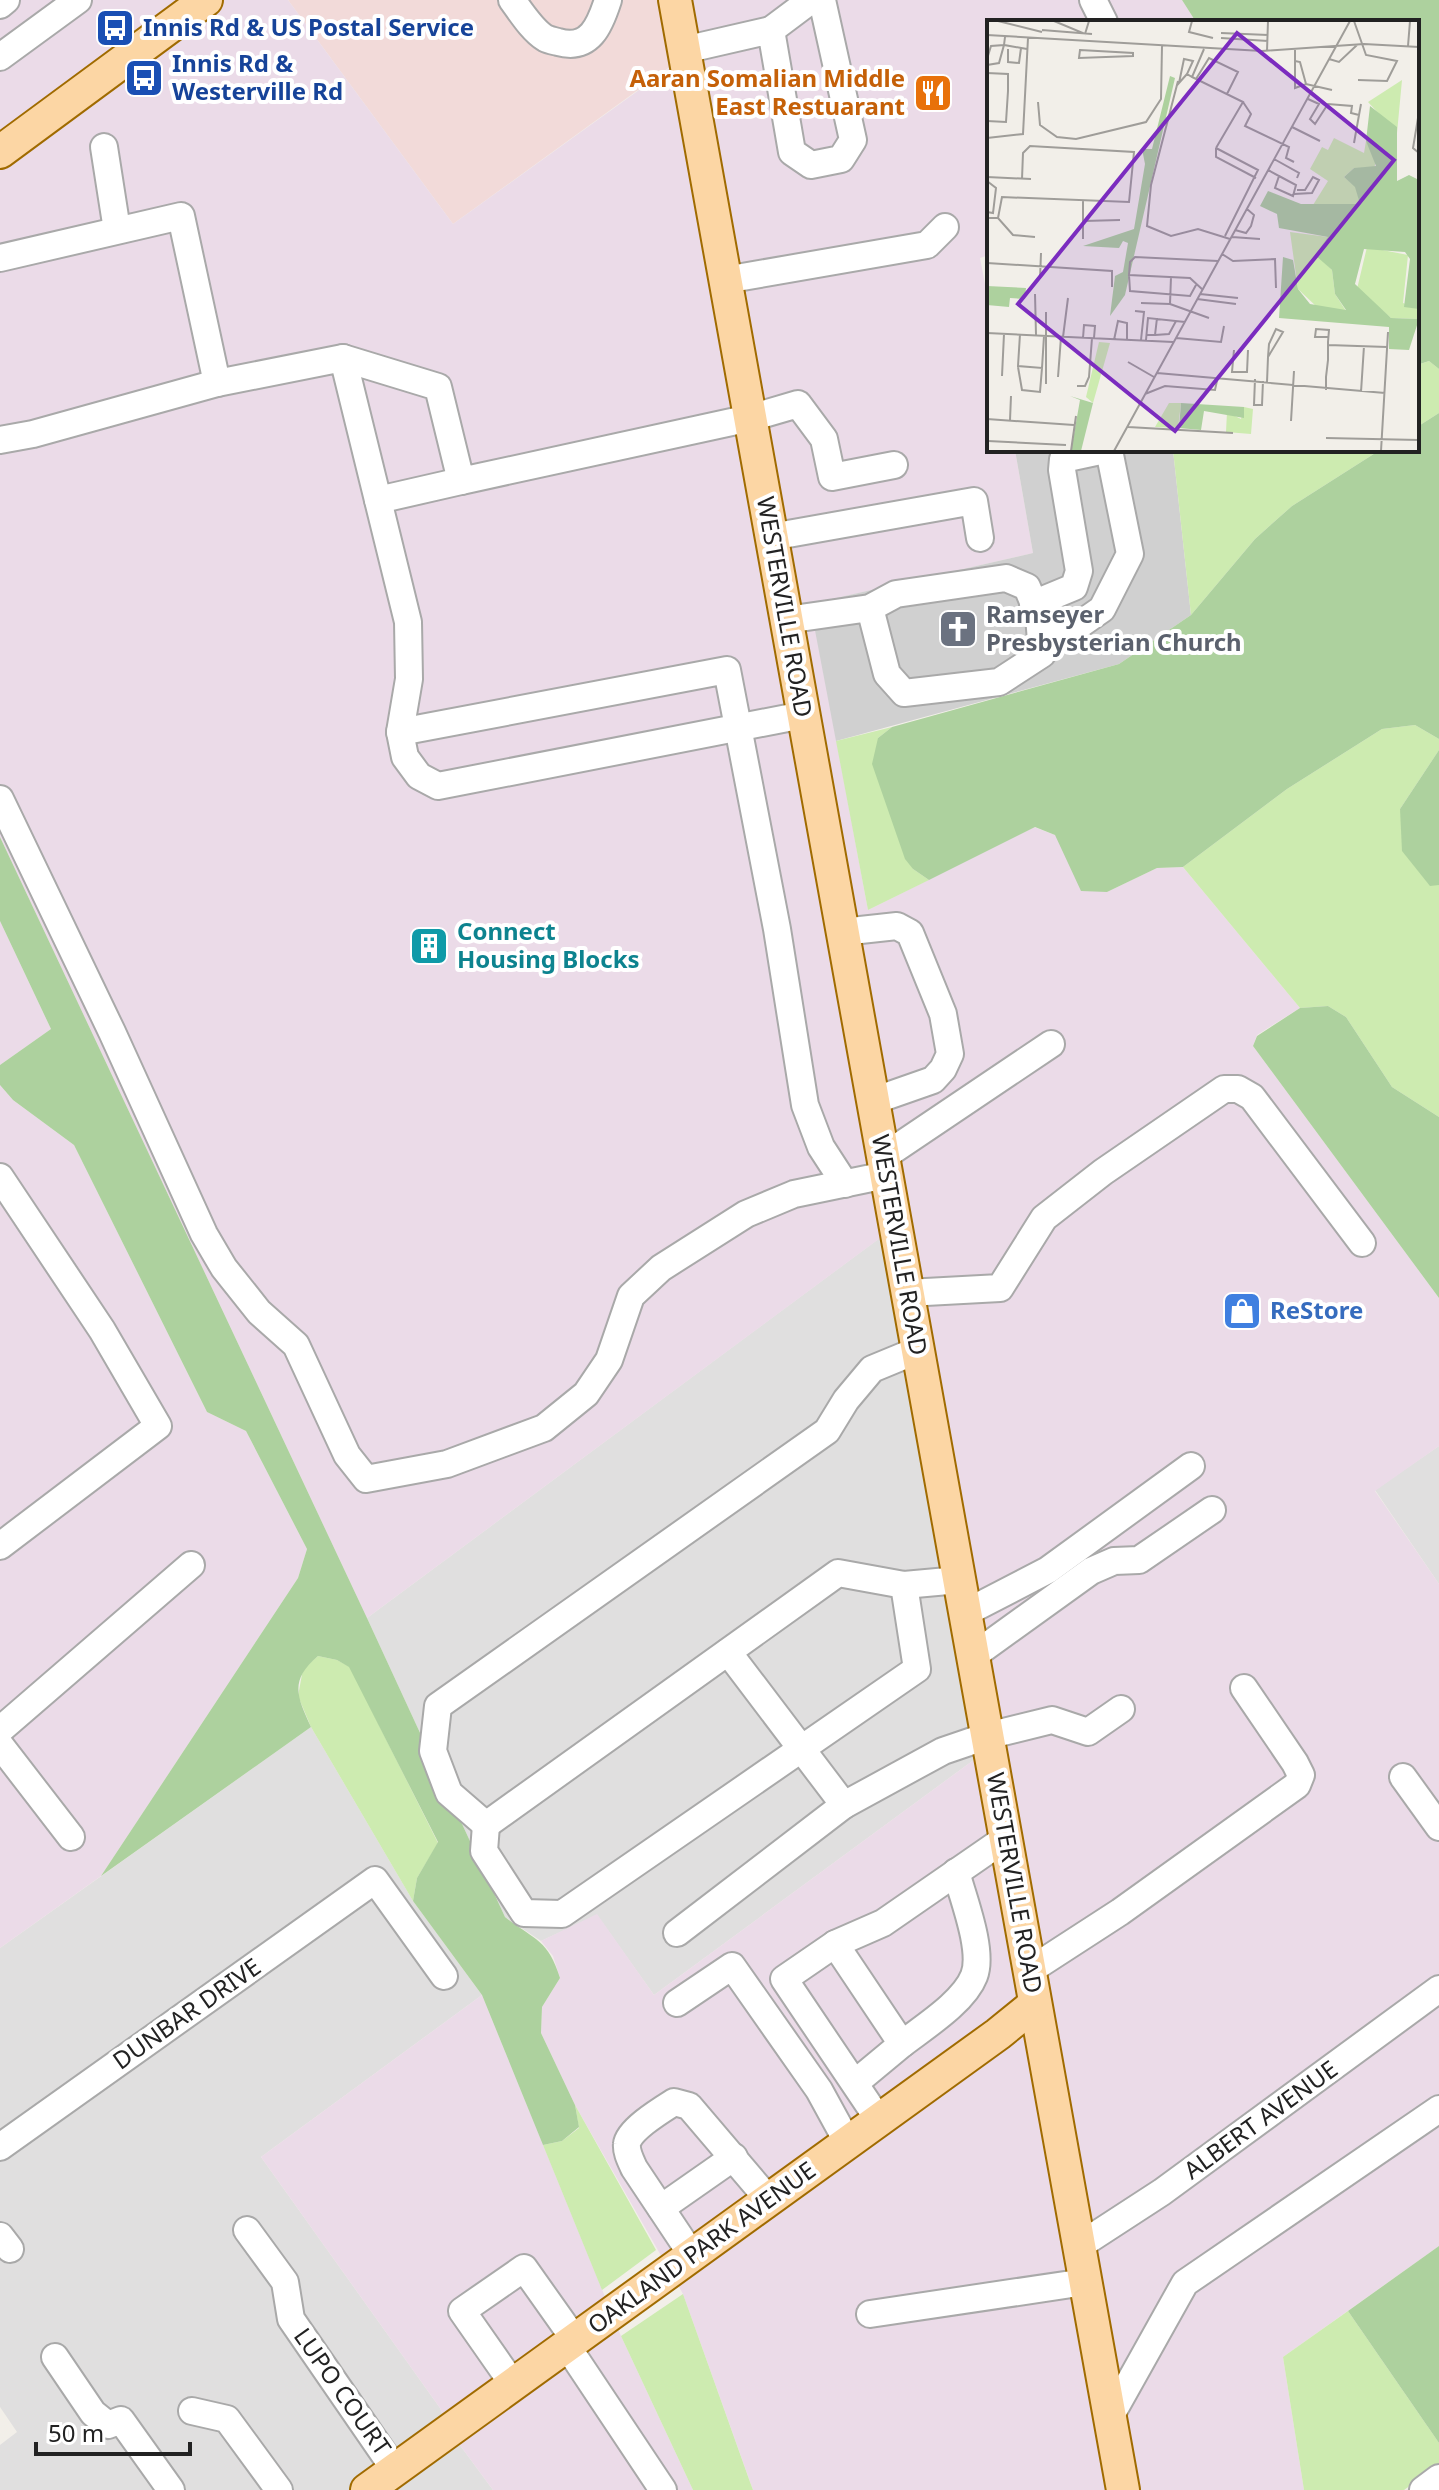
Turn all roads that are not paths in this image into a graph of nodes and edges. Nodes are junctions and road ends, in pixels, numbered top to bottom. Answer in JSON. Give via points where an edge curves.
{"nodes":[{"id":1,"x":6,"y":0,"type":"edge"},
{"id":2,"x":78,"y":0,"type":"edge"},
{"id":3,"x":206,"y":0,"type":"edge"},
{"id":4,"x":512,"y":0,"type":"edge"},
{"id":5,"x":608,"y":0,"type":"edge"},
{"id":6,"x":675,"y":0,"type":"edge"},
{"id":7,"x":811,"y":0,"type":"edge"},
{"id":8,"x":822,"y":0,"type":"edge"},
{"id":9,"x":1093,"y":0,"type":"edge"},
{"id":10,"x":0,"y":5,"type":"edge"},
{"id":11,"x":1103,"y":20,"type":"edge"},
{"id":12,"x":771,"y":30,"type":"junction"},
{"id":13,"x":684,"y":50,"type":"junction"},
{"id":14,"x":0,"y":57,"type":"edge"},
{"id":15,"x":104,"y":147,"type":"dead end"},
{"id":16,"x":0,"y":152,"type":"edge"},
{"id":17,"x":945,"y":227,"type":"dead end"},
{"id":18,"x":117,"y":230,"type":"junction"},
{"id":19,"x":0,"y":258,"type":"edge"},
{"id":20,"x":725,"y":280,"type":"junction"},
{"id":21,"x":343,"y":358,"type":"junction"},
{"id":22,"x":217,"y":383,"type":"junction"},
{"id":23,"x":750,"y":418,"type":"junction"},
{"id":24,"x":0,"y":440,"type":"edge"},
{"id":25,"x":1097,"y":452,"type":"edge"},
{"id":26,"x":1107,"y":452,"type":"edge"},
{"id":27,"x":894,"y":465,"type":"dead end"},
{"id":28,"x":461,"y":481,"type":"junction"},
{"id":29,"x":378,"y":500,"type":"junction"},
{"id":30,"x":771,"y":537,"type":"junction"},
{"id":31,"x":980,"y":538,"type":"dead end"},
{"id":32,"x":1033,"y":604,"type":"junction"},
{"id":33,"x":870,"y":608,"type":"junction"},
{"id":34,"x":786,"y":620,"type":"junction"},
{"id":35,"x":1040,"y":641,"type":"junction"},
{"id":36,"x":803,"y":715,"type":"junction"},
{"id":37,"x":738,"y":728,"type":"junction"},
{"id":38,"x":400,"y":732,"type":"junction"},
{"id":39,"x":0,"y":799,"type":"edge"},
{"id":40,"x":842,"y":932,"type":"junction"},
{"id":41,"x":1051,"y":1044,"type":"dead end"},
{"id":42,"x":873,"y":1101,"type":"junction"},
{"id":43,"x":885,"y":1166,"type":"junction"},
{"id":44,"x":0,"y":1177,"type":"edge"},
{"id":45,"x":845,"y":1184,"type":"junction"},
{"id":46,"x":1362,"y":1243,"type":"dead end"},
{"id":47,"x":907,"y":1293,"type":"junction"},
{"id":48,"x":918,"y":1350,"type":"junction"},
{"id":49,"x":1191,"y":1466,"type":"dead end"},
{"id":50,"x":1212,"y":1510,"type":"dead end"},
{"id":51,"x":0,"y":1546,"type":"edge"},
{"id":52,"x":191,"y":1565,"type":"dead end"},
{"id":53,"x":959,"y":1580,"type":"junction"},
{"id":54,"x":904,"y":1585,"type":"junction"},
{"id":55,"x":965,"y":1613,"type":"junction"},
{"id":56,"x":728,"y":1652,"type":"junction"},
{"id":57,"x":973,"y":1656,"type":"junction"},
{"id":58,"x":1244,"y":1688,"type":"dead end"},
{"id":59,"x":1121,"y":1709,"type":"dead end"},
{"id":60,"x":0,"y":1730,"type":"edge"},
{"id":61,"x":987,"y":1736,"type":"junction"},
{"id":62,"x":0,"y":1745,"type":"edge"},
{"id":63,"x":800,"y":1750,"type":"junction"},
{"id":64,"x":1403,"y":1777,"type":"dead end"},
{"id":65,"x":844,"y":1805,"type":"junction"},
{"id":66,"x":486,"y":1825,"type":"junction"},
{"id":67,"x":1439,"y":1827,"type":"edge"},
{"id":68,"x":71,"y":1837,"type":"dead end"},
{"id":69,"x":1006,"y":1838,"type":"junction"},
{"id":70,"x":956,"y":1872,"type":"junction"},
{"id":71,"x":677,"y":1933,"type":"dead end"},
{"id":72,"x":835,"y":1944,"type":"junction"},
{"id":73,"x":1029,"y":1971,"type":"junction"},
{"id":74,"x":444,"y":1976,"type":"dead end"},
{"id":75,"x":1438,"y":1992,"type":"edge"},
{"id":76,"x":677,"y":2003,"type":"dead end"},
{"id":77,"x":1035,"y":2004,"type":"junction"},
{"id":78,"x":902,"y":2044,"type":"junction"},
{"id":79,"x":855,"y":2083,"type":"junction"},
{"id":80,"x":1439,"y":2109,"type":"edge"},
{"id":81,"x":879,"y":2120,"type":"junction"},
{"id":82,"x":848,"y":2143,"type":"junction"},
{"id":83,"x":0,"y":2147,"type":"edge"},
{"id":84,"x":734,"y":2157,"type":"junction"},
{"id":85,"x":769,"y":2200,"type":"junction"},
{"id":86,"x":661,"y":2208,"type":"junction"},
{"id":87,"x":247,"y":2230,"type":"dead end"},
{"id":88,"x":1079,"y":2246,"type":"junction"},
{"id":89,"x":692,"y":2255,"type":"junction"},
{"id":90,"x":1085,"y":2282,"type":"junction"},
{"id":91,"x":870,"y":2314,"type":"dead end"},
{"id":92,"x":571,"y":2343,"type":"junction"},
{"id":93,"x":55,"y":2357,"type":"dead end"},
{"id":94,"x":513,"y":2384,"type":"junction"},
{"id":95,"x":192,"y":2411,"type":"dead end"},
{"id":96,"x":1110,"y":2417,"type":"junction"},
{"id":97,"x":1439,"y":2478,"type":"edge"},
{"id":98,"x":385,"y":2482,"type":"edge"},
{"id":99,"x":171,"y":2490,"type":"edge"},
{"id":100,"x":279,"y":2490,"type":"edge"},
{"id":101,"x":663,"y":2490,"type":"edge"},
{"id":102,"x":1123,"y":2490,"type":"edge"},
{"id":103,"x":1423,"y":2490,"type":"edge"}],
"edges":[{"from":1,"to":10,"type":"street"},
{"from":2,"to":14,"type":"street"},
{"from":3,"to":16,"type":"main road"},
{"from":4,"to":5,"type":"street","via":[[545,38],[577,44],[592,36]]},
{"from":6,"to":13,"type":"main road","name":"WESTERVILLE ROAD"},
{"from":7,"to":12,"type":"street"},
{"from":8,"to":12,"type":"street","via":[[853,140],[841,159],[811,165],[792,152]]},
{"from":9,"to":11,"type":"street"},
{"from":12,"to":13,"type":"street"},
{"from":13,"to":20,"type":"main road","name":"WESTERVILLE ROAD"},
{"from":15,"to":18,"type":"street"},
{"from":17,"to":20,"type":"street","via":[[927,245]]},
{"from":18,"to":19,"type":"street"},
{"from":18,"to":22,"type":"street","via":[[181,216]]},
{"from":20,"to":23,"type":"main road","name":"WESTERVILLE ROAD"},
{"from":21,"to":22,"type":"street"},
{"from":21,"to":28,"type":"street","via":[[438,387]]},
{"from":21,"to":29,"type":"street"},
{"from":22,"to":24,"type":"street"},
{"from":23,"to":27,"type":"street","via":[[798,404],[824,439],[832,477]]},
{"from":23,"to":28,"type":"street"},
{"from":23,"to":30,"type":"main road","name":"WESTERVILLE ROAD"},
{"from":25,"to":32,"type":"street","via":[[1063,459],[1079,571],[1074,587]]},
{"from":26,"to":35,"type":"street","via":[[1130,554],[1102,609],[1072,630]]},
{"from":28,"to":29,"type":"street"},
{"from":29,"to":38,"type":"street","via":[[408,622],[409,679]]},
{"from":30,"to":31,"type":"street","via":[[974,501]]},
{"from":30,"to":34,"type":"main road","name":"WESTERVILLE ROAD"},
{"from":32,"to":33,"type":"street","via":[[1027,587],[1006,578],[896,594]]},
{"from":32,"to":35,"type":"street"},
{"from":33,"to":34,"type":"street"},
{"from":33,"to":35,"type":"street","via":[[887,674],[904,693],[999,682],[1042,654]]},
{"from":34,"to":36,"type":"main road","name":"WESTERVILLE ROAD"},
{"from":36,"to":37,"type":"street"},
{"from":36,"to":40,"type":"main road","name":"WESTERVILLE ROAD"},
{"from":37,"to":38,"type":"street","via":[[438,786],[419,776],[405,757]]},
{"from":37,"to":38,"type":"street","via":[[727,670]]},
{"from":37,"to":45,"type":"street","via":[[805,1105],[821,1147]]},
{"from":39,"to":45,"type":"street","via":[[204,1234],[259,1312],[296,1345],[347,1455],[366,1479],[447,1464],[544,1428],[586,1394],[609,1360],[631,1296],[661,1268],[746,1214],[794,1194]]},
{"from":40,"to":42,"type":"main road","name":"WESTERVILLE ROAD"},
{"from":40,"to":42,"type":"street","via":[[897,926],[910,933],[946,1027],[950,1054],[933,1080]]},
{"from":41,"to":43,"type":"street"},
{"from":42,"to":43,"type":"main road","name":"WESTERVILLE ROAD"},
{"from":43,"to":45,"type":"street"},
{"from":43,"to":47,"type":"main road","name":"WESTERVILLE ROAD"},
{"from":44,"to":51,"type":"street","via":[[102,1330],[158,1426]]},
{"from":46,"to":47,"type":"street","via":[[1252,1097],[1224,1089],[1044,1218],[1000,1288]]},
{"from":47,"to":48,"type":"main road","name":"WESTERVILLE ROAD"},
{"from":48,"to":53,"type":"main road","name":"WESTERVILLE ROAD"},
{"from":48,"to":66,"type":"street","via":[[872,1369],[827,1431],[438,1706],[433,1751],[449,1793]]},
{"from":49,"to":55,"type":"street","via":[[1048,1570]]},
{"from":50,"to":57,"type":"street","via":[[1139,1560],[1114,1561],[1091,1571]]},
{"from":52,"to":60,"type":"street"},
{"from":53,"to":54,"type":"street"},
{"from":53,"to":55,"type":"main road","name":"WESTERVILLE ROAD"},
{"from":54,"to":56,"type":"street","via":[[838,1573]]},
{"from":54,"to":63,"type":"street","via":[[917,1669]]},
{"from":55,"to":57,"type":"main road","name":"WESTERVILLE ROAD"},
{"from":56,"to":63,"type":"street"},
{"from":56,"to":66,"type":"street"},
{"from":57,"to":61,"type":"main road","name":"WESTERVILLE ROAD"},
{"from":58,"to":73,"type":"street","via":[[1295,1763],[1301,1775],[1297,1785]]},
{"from":59,"to":61,"type":"street","via":[[1088,1732],[1052,1720]]},
{"from":61,"to":65,"type":"street","via":[[943,1751]]},
{"from":61,"to":69,"type":"main road","name":"WESTERVILLE ROAD"},
{"from":62,"to":68,"type":"street"},
{"from":63,"to":65,"type":"street"},
{"from":63,"to":66,"type":"street","via":[[562,1914],[524,1913],[484,1851]]},
{"from":64,"to":67,"type":"street"},
{"from":65,"to":71,"type":"street"},
{"from":69,"to":70,"type":"street"},
{"from":69,"to":73,"type":"main road","name":"WESTERVILLE ROAD"},
{"from":70,"to":72,"type":"street","via":[[883,1923]]},
{"from":70,"to":78,"type":"street","via":[[973,1935],[974,1976],[953,2004]]},
{"from":72,"to":78,"type":"street"},
{"from":72,"to":79,"type":"street","via":[[784,1979]]},
{"from":73,"to":77,"type":"main road","name":"WESTERVILLE ROAD"},
{"from":74,"to":83,"type":"street","name":"DUNBAR DRIVE","via":[[375,1880]]},
{"from":75,"to":88,"type":"street","name":"ALBERT AVENUE"},
{"from":76,"to":82,"type":"street","via":[[732,1966],[819,2090]]},
{"from":77,"to":81,"type":"main road","name":"OAKLAND PARK AVENUE"},
{"from":77,"to":88,"type":"main road","name":"WESTERVILLE ROAD"},
{"from":78,"to":79,"type":"street"},
{"from":79,"to":81,"type":"street"},
{"from":80,"to":96,"type":"street","via":[[1185,2283]]},
{"from":81,"to":82,"type":"main road","name":"OAKLAND PARK AVENUE"},
{"from":82,"to":85,"type":"main road","name":"OAKLAND PARK AVENUE"},
{"from":84,"to":85,"type":"street"},
{"from":84,"to":86,"type":"street"},
{"from":84,"to":86,"type":"street","via":[[689,2106],[674,2102],[660,2111],[627,2142],[634,2168]]},
{"from":85,"to":89,"type":"main road","name":"OAKLAND PARK AVENUE"},
{"from":86,"to":89,"type":"street"},
{"from":87,"to":98,"type":"street","name":"LUPO COURT","via":[[285,2282],[291,2319]]},
{"from":88,"to":90,"type":"main road","name":"WESTERVILLE ROAD"},
{"from":89,"to":92,"type":"main road","name":"OAKLAND PARK AVENUE"},
{"from":90,"to":91,"type":"street"},
{"from":90,"to":96,"type":"main road","name":"WESTERVILLE ROAD"},
{"from":92,"to":94,"type":"main road","name":"OAKLAND PARK AVENUE"},
{"from":92,"to":94,"type":"street","via":[[524,2268],[462,2311]]},
{"from":92,"to":101,"type":"street"},
{"from":93,"to":99,"type":"street","via":[[93,2413],[108,2425],[121,2420]]},
{"from":94,"to":98,"type":"main road","name":"OAKLAND PARK AVENUE"},
{"from":95,"to":100,"type":"street","via":[[227,2419]]},
{"from":96,"to":102,"type":"main road","name":"WESTERVILLE ROAD"},
{"from":97,"to":103,"type":"street"}]}
